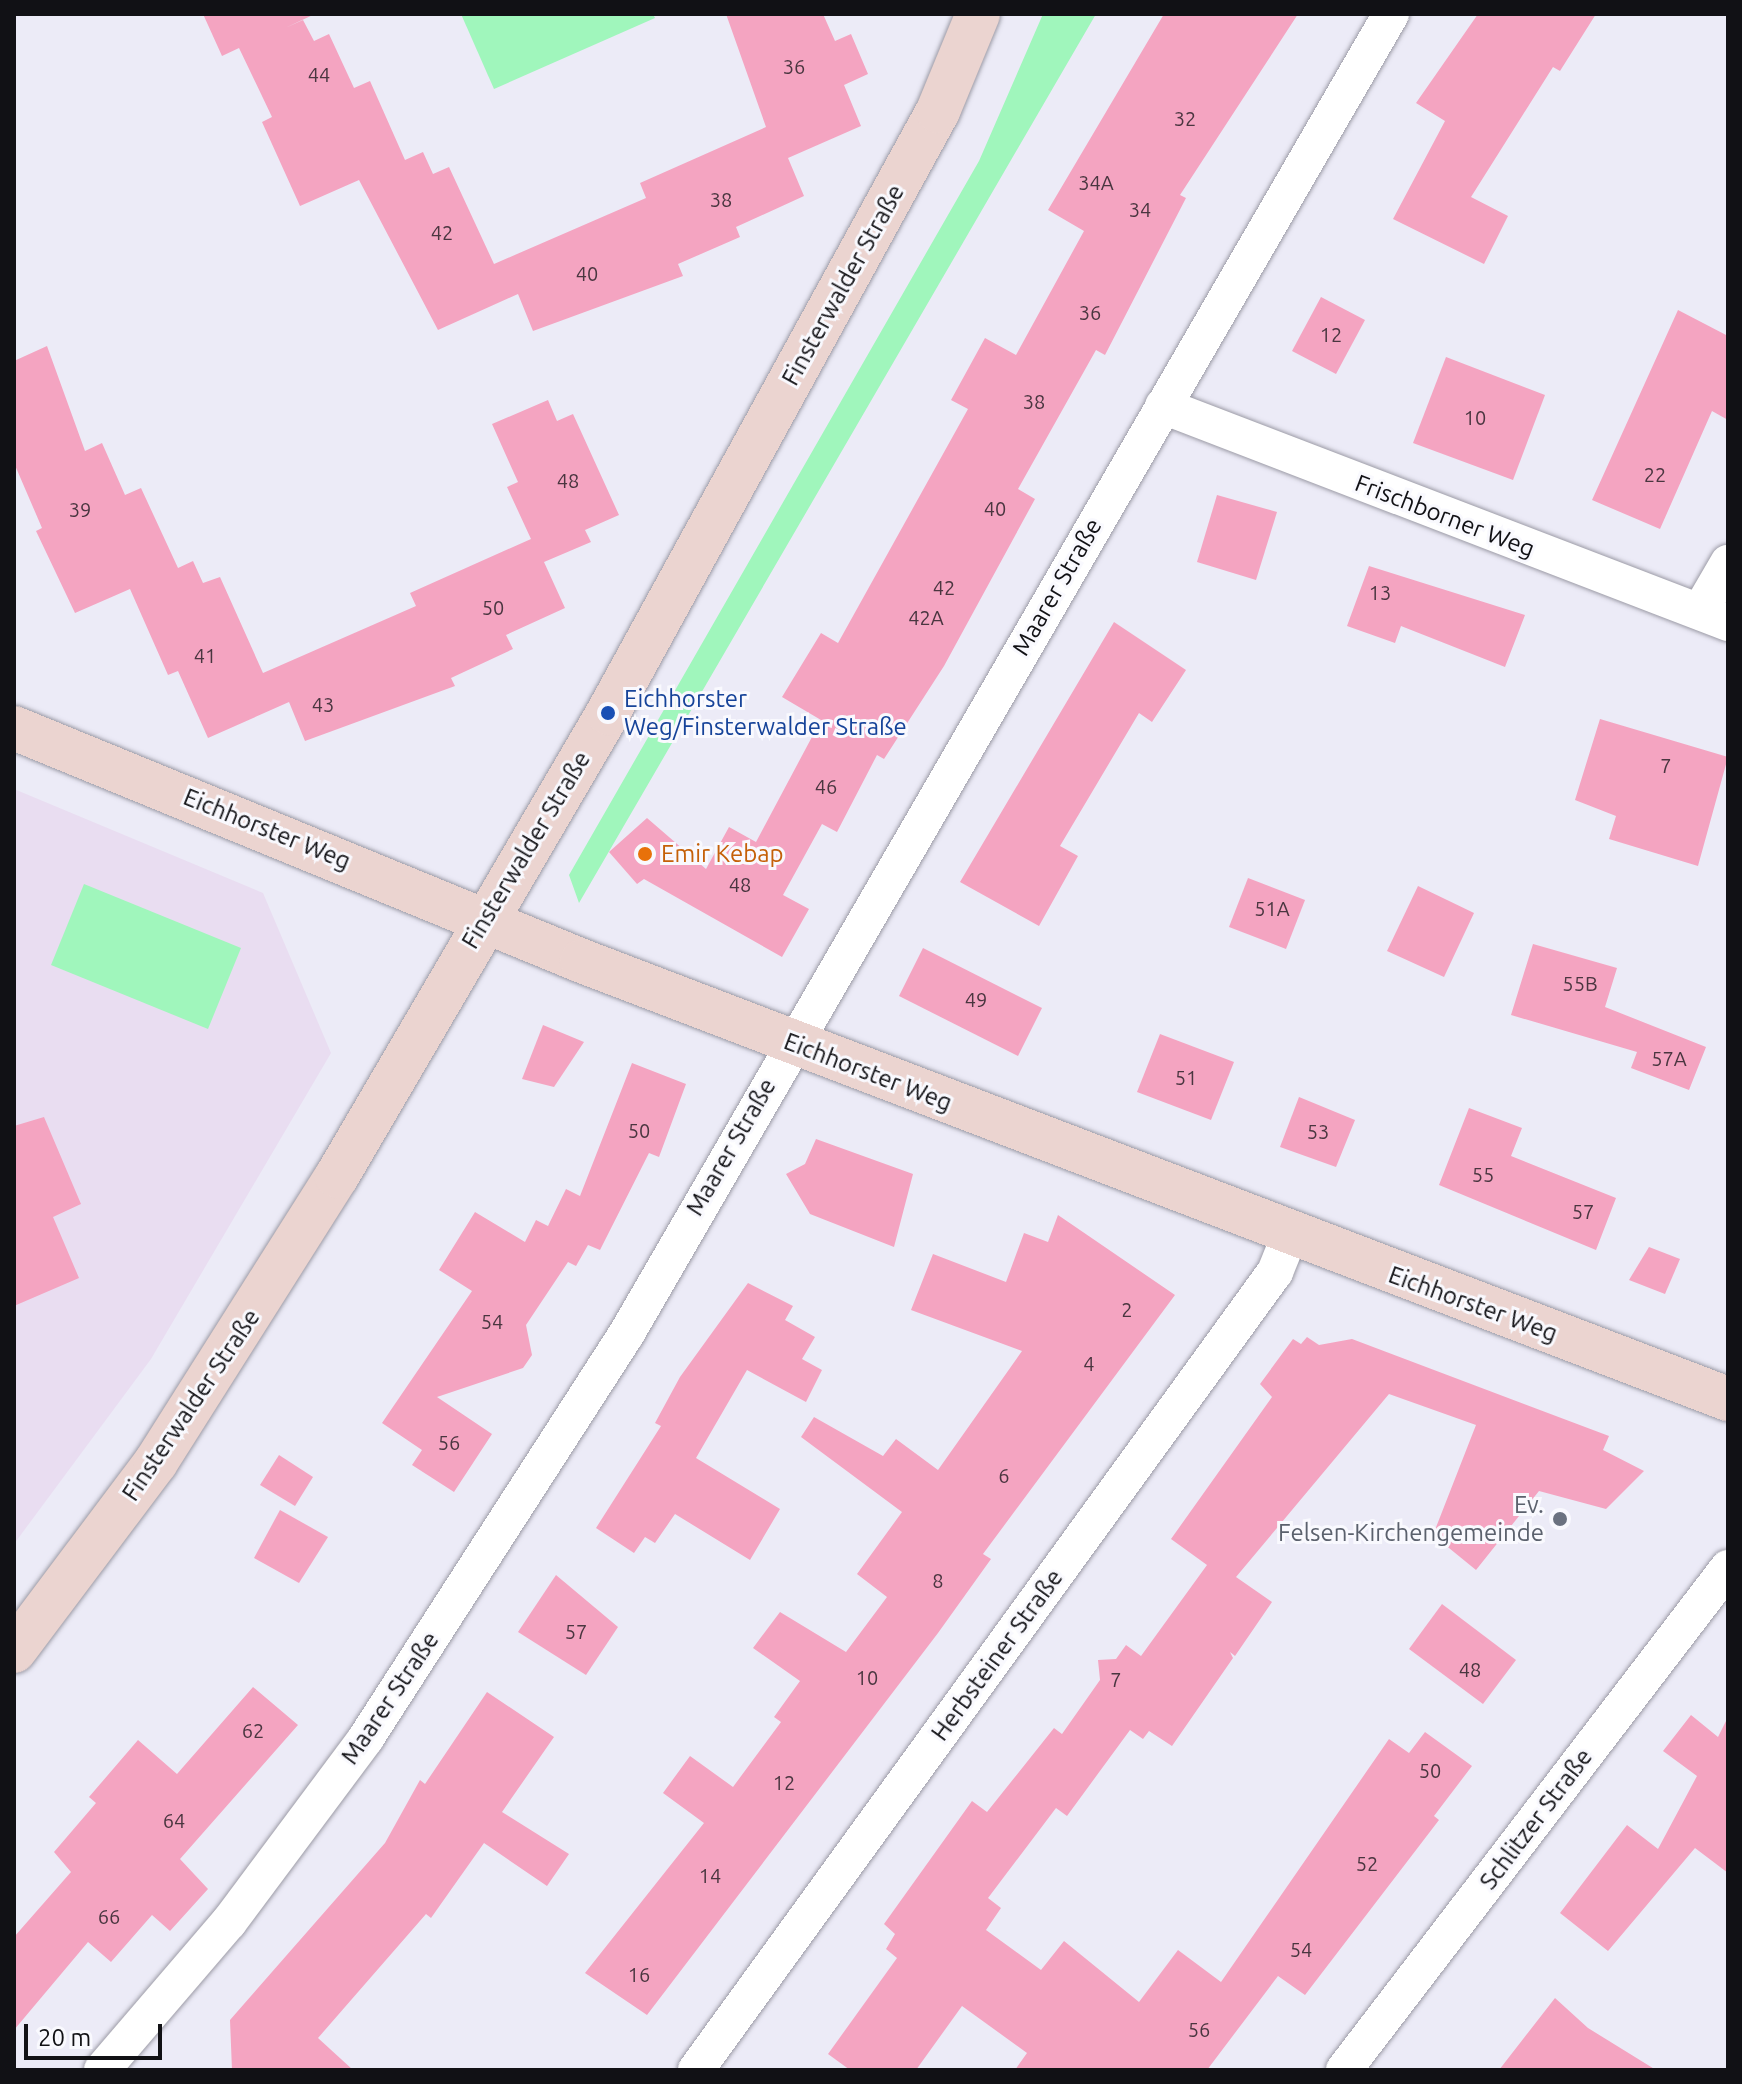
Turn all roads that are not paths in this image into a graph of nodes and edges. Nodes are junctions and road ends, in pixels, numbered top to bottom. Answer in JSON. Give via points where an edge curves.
{"nodes":[{"id":1,"x":978,"y":14,"type":"edge"},
{"id":2,"x":1391,"y":14,"type":"edge"},
{"id":3,"x":1163,"y":406,"type":"junction"},
{"id":4,"x":1728,"y":563,"type":"edge"},
{"id":5,"x":1714,"y":617,"type":"edge"},
{"id":6,"x":14,"y":728,"type":"edge"},
{"id":7,"x":483,"y":918,"type":"junction"},
{"id":8,"x":791,"y":1042,"type":"junction"},
{"id":9,"x":1290,"y":1235,"type":"junction"},
{"id":10,"x":1728,"y":1399,"type":"edge"},
{"id":11,"x":1728,"y":1568,"type":"edge"},
{"id":12,"x":14,"y":1651,"type":"edge"},
{"id":13,"x":102,"y":2070,"type":"edge"},
{"id":14,"x":696,"y":2070,"type":"edge"},
{"id":15,"x":1344,"y":2070,"type":"edge"}],
"edges":[{"from":1,"to":7,"type":"street","name":"Finsterwalder Straße","via":[[938,111],[849,275],[608,713]]},
{"from":2,"to":3,"type":"street","name":"Maarer Straße"},
{"from":3,"to":5,"type":"street","name":"Frischborner Weg"},
{"from":3,"to":8,"type":"street","name":"Maarer Straße"},
{"from":4,"to":5,"type":"street"},
{"from":6,"to":7,"type":"street","name":"Eichhorster Weg"},
{"from":7,"to":8,"type":"street","name":"Eichhorster Weg"},
{"from":7,"to":12,"type":"street","name":"Finsterwalder Straße","via":[[218,1371]]},
{"from":8,"to":9,"type":"street","name":"Eichhorster Weg"},
{"from":8,"to":13,"type":"street","name":"Maarer Straße","via":[[627,1333],[366,1738],[229,1922]]},
{"from":9,"to":10,"type":"street","name":"Eichhorster Weg"},
{"from":9,"to":14,"type":"street","name":"Herbsteiner Straße","via":[[1275,1272]]},
{"from":11,"to":15,"type":"street","name":"Schlitzer Straße"}]}
